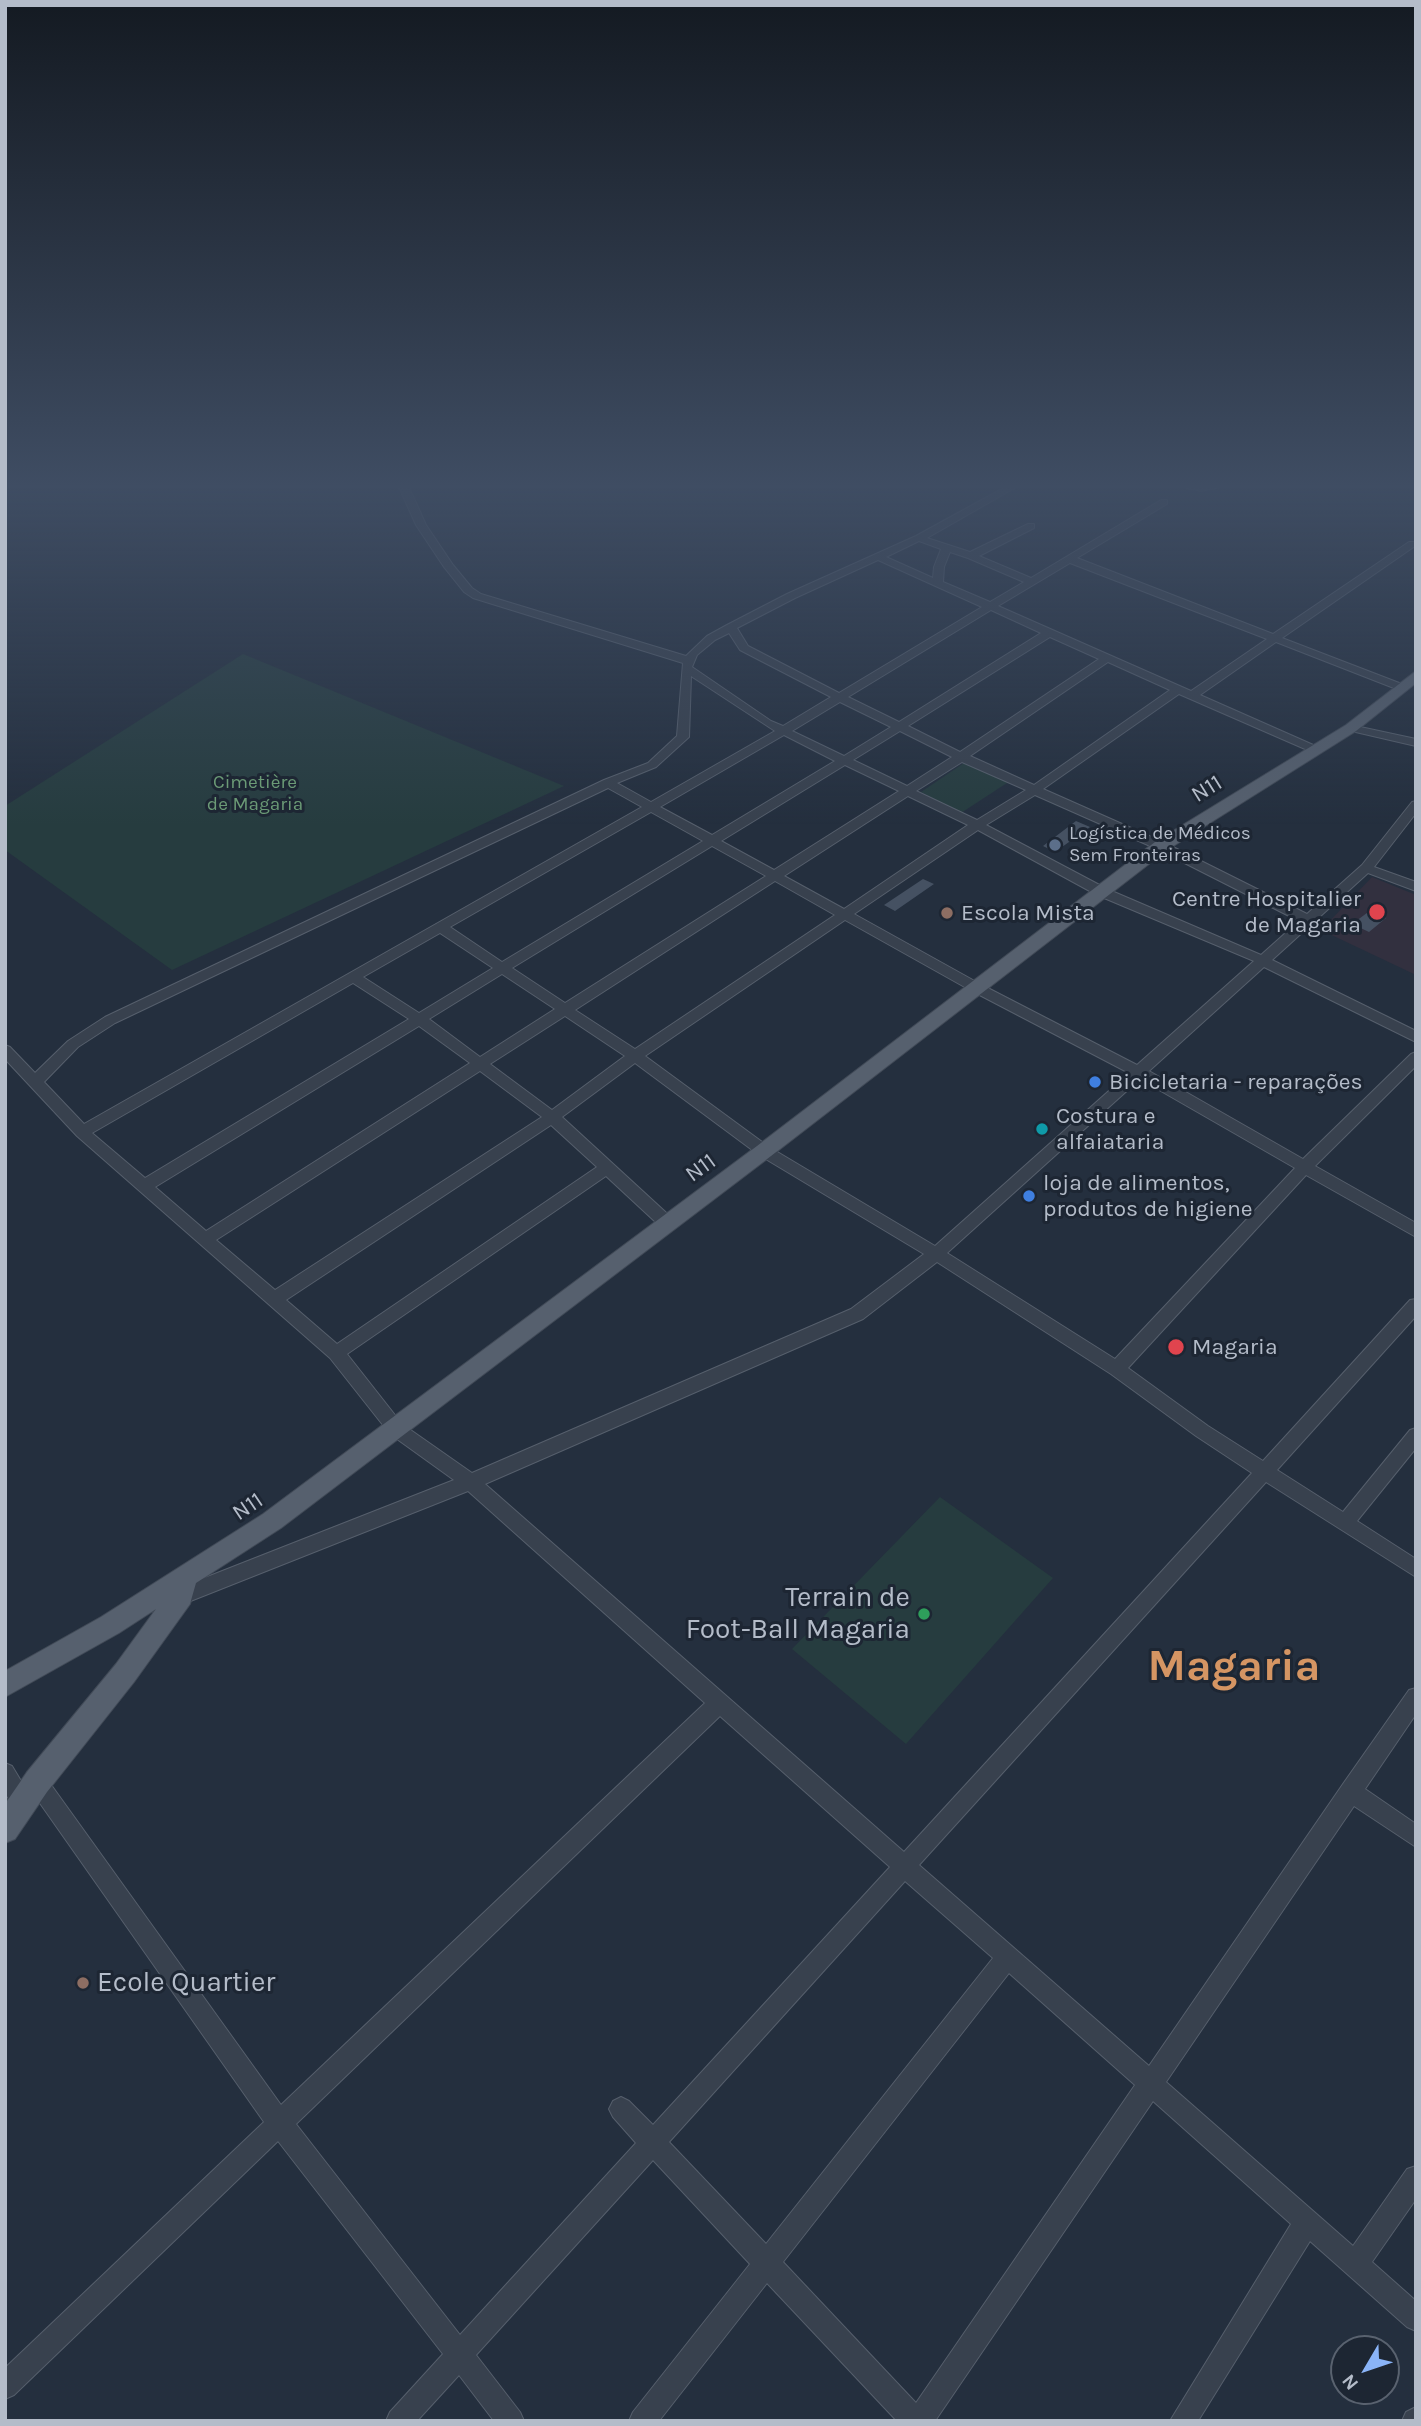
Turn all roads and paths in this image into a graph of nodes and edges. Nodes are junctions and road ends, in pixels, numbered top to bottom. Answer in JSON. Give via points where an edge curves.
{"nodes":[{"id":1,"x":484,"y":598,"type":"edge"},
{"id":2,"x":787,"y":598,"type":"edge"},
{"id":3,"x":972,"y":598,"type":"edge"},
{"id":4,"x":1006,"y":598,"type":"edge"},
{"id":5,"x":1174,"y":598,"type":"edge"},
{"id":6,"x":1333,"y":598,"type":"edge"},
{"id":7,"x":992,"y":607,"type":"junction"},
{"id":8,"x":731,"y":627,"type":"junction"},
{"id":9,"x":1048,"y":633,"type":"junction"},
{"id":10,"x":1277,"y":637,"type":"junction"},
{"id":11,"x":1106,"y":659,"type":"junction"},
{"id":12,"x":688,"y":665,"type":"junction"},
{"id":13,"x":1410,"y":683,"type":"edge"},
{"id":14,"x":1186,"y":692,"type":"junction"},
{"id":15,"x":837,"y":696,"type":"junction"},
{"id":16,"x":899,"y":727,"type":"junction"},
{"id":17,"x":1352,"y":728,"type":"junction"},
{"id":18,"x":783,"y":731,"type":"junction"},
{"id":19,"x":1416,"y":743,"type":"edge"},
{"id":20,"x":1316,"y":750,"type":"junction"},
{"id":21,"x":961,"y":757,"type":"junction"},
{"id":22,"x":844,"y":760,"type":"junction"},
{"id":23,"x":608,"y":783,"type":"junction"},
{"id":24,"x":1036,"y":789,"type":"junction"},
{"id":25,"x":907,"y":791,"type":"junction"},
{"id":26,"x":1416,"y":805,"type":"edge"},
{"id":27,"x":651,"y":806,"type":"junction"},
{"id":28,"x":977,"y":825,"type":"junction"},
{"id":29,"x":712,"y":840,"type":"junction"},
{"id":30,"x":1161,"y":846,"type":"junction"},
{"id":31,"x":1366,"y":868,"type":"junction"},
{"id":32,"x":775,"y":875,"type":"junction"},
{"id":33,"x":1416,"y":887,"type":"edge"},
{"id":34,"x":1102,"y":892,"type":"junction"},
{"id":35,"x":845,"y":914,"type":"junction"},
{"id":36,"x":1308,"y":920,"type":"junction"},
{"id":37,"x":440,"y":927,"type":"junction"},
{"id":38,"x":1262,"y":960,"type":"junction"},
{"id":39,"x":502,"y":968,"type":"junction"},
{"id":40,"x":354,"y":977,"type":"junction"},
{"id":41,"x":975,"y":987,"type":"junction"},
{"id":42,"x":565,"y":1009,"type":"junction"},
{"id":43,"x":419,"y":1019,"type":"junction"},
{"id":44,"x":1416,"y":1037,"type":"edge"},
{"id":45,"x":5,"y":1050,"type":"edge"},
{"id":46,"x":635,"y":1056,"type":"junction"},
{"id":47,"x":1416,"y":1056,"type":"edge"},
{"id":48,"x":479,"y":1064,"type":"junction"},
{"id":49,"x":1139,"y":1072,"type":"junction"},
{"id":50,"x":35,"y":1082,"type":"junction"},
{"id":51,"x":552,"y":1117,"type":"junction"},
{"id":52,"x":82,"y":1132,"type":"junction"},
{"id":53,"x":764,"y":1151,"type":"junction"},
{"id":54,"x":607,"y":1168,"type":"junction"},
{"id":55,"x":1304,"y":1168,"type":"junction"},
{"id":56,"x":144,"y":1186,"type":"junction"},
{"id":57,"x":667,"y":1223,"type":"junction"},
{"id":58,"x":1416,"y":1231,"type":"edge"},
{"id":59,"x":205,"y":1239,"type":"junction"},
{"id":60,"x":936,"y":1254,"type":"junction"},
{"id":61,"x":274,"y":1299,"type":"junction"},
{"id":62,"x":1416,"y":1305,"type":"edge"},
{"id":63,"x":335,"y":1353,"type":"junction"},
{"id":64,"x":1117,"y":1369,"type":"junction"},
{"id":65,"x":396,"y":1429,"type":"junction"},
{"id":66,"x":1416,"y":1435,"type":"edge"},
{"id":67,"x":1264,"y":1472,"type":"junction"},
{"id":68,"x":470,"y":1482,"type":"junction"},
{"id":69,"x":1344,"y":1524,"type":"junction"},
{"id":70,"x":1416,"y":1569,"type":"edge"},
{"id":71,"x":182,"y":1588,"type":"junction"},
{"id":72,"x":5,"y":1685,"type":"edge"},
{"id":73,"x":1416,"y":1697,"type":"edge"},
{"id":74,"x":719,"y":1703,"type":"junction"},
{"id":75,"x":5,"y":1773,"type":"edge"},
{"id":76,"x":1350,"y":1791,"type":"junction"},
{"id":77,"x":30,"y":1793,"type":"junction"},
{"id":78,"x":5,"y":1829,"type":"edge"},
{"id":79,"x":1416,"y":1837,"type":"edge"},
{"id":80,"x":905,"y":1866,"type":"junction"},
{"id":81,"x":1007,"y":1957,"type":"junction"},
{"id":82,"x":1151,"y":2084,"type":"junction"},
{"id":83,"x":621,"y":2109,"type":"dead end"},
{"id":84,"x":281,"y":2124,"type":"junction"},
{"id":85,"x":651,"y":2144,"type":"junction"},
{"id":86,"x":1416,"y":2178,"type":"edge"},
{"id":87,"x":1307,"y":2222,"type":"junction"},
{"id":88,"x":766,"y":2263,"type":"junction"},
{"id":89,"x":1355,"y":2265,"type":"junction"},
{"id":90,"x":1416,"y":2318,"type":"edge"},
{"id":91,"x":459,"y":2354,"type":"junction"},
{"id":92,"x":5,"y":2386,"type":"edge"},
{"id":93,"x":399,"y":2421,"type":"edge"},
{"id":94,"x":511,"y":2421,"type":"edge"},
{"id":95,"x":642,"y":2421,"type":"edge"},
{"id":96,"x":917,"y":2421,"type":"edge"},
{"id":97,"x":1183,"y":2421,"type":"edge"}],
"edges":[{"from":1,"to":12,"type":"street"},
{"from":2,"to":8,"type":"street"},
{"from":3,"to":7,"type":"street"},
{"from":4,"to":7,"type":"street"},
{"from":5,"to":10,"type":"street"},
{"from":6,"to":10,"type":"street"},
{"from":7,"to":9,"type":"street"},
{"from":7,"to":15,"type":"street"},
{"from":8,"to":12,"type":"street","via":[[692,654]]},
{"from":8,"to":15,"type":"street","via":[[744,648]]},
{"from":9,"to":11,"type":"street"},
{"from":9,"to":16,"type":"street"},
{"from":10,"to":13,"type":"street"},
{"from":10,"to":14,"type":"street"},
{"from":11,"to":14,"type":"street"},
{"from":11,"to":21,"type":"street"},
{"from":12,"to":18,"type":"street","via":[[731,700]]},
{"from":12,"to":23,"type":"street","via":[[684,737],[652,765]]},
{"from":13,"to":17,"type":"main road","name":"N11"},
{"from":14,"to":20,"type":"street"},
{"from":14,"to":24,"type":"street"},
{"from":15,"to":16,"type":"street"},
{"from":15,"to":18,"type":"street"},
{"from":16,"to":21,"type":"street"},
{"from":16,"to":22,"type":"street"},
{"from":17,"to":19,"type":"street"},
{"from":17,"to":20,"type":"main road","name":"N11"},
{"from":18,"to":22,"type":"street"},
{"from":18,"to":27,"type":"street"},
{"from":20,"to":30,"type":"main road","name":"N11"},
{"from":21,"to":24,"type":"street"},
{"from":21,"to":25,"type":"street"},
{"from":22,"to":25,"type":"street"},
{"from":22,"to":29,"type":"street"},
{"from":23,"to":27,"type":"street"},
{"from":23,"to":50,"type":"street","via":[[110,1020],[73,1044]]},
{"from":24,"to":28,"type":"street"},
{"from":24,"to":30,"type":"street"},
{"from":25,"to":28,"type":"street"},
{"from":25,"to":32,"type":"street"},
{"from":26,"to":31,"type":"street"},
{"from":27,"to":29,"type":"street"},
{"from":27,"to":37,"type":"street"},
{"from":28,"to":34,"type":"street"},
{"from":28,"to":35,"type":"street"},
{"from":29,"to":32,"type":"street"},
{"from":29,"to":39,"type":"street"},
{"from":30,"to":34,"type":"main road","name":"N11"},
{"from":30,"to":36,"type":"street"},
{"from":31,"to":33,"type":"street"},
{"from":31,"to":36,"type":"street"},
{"from":32,"to":35,"type":"street"},
{"from":32,"to":42,"type":"street"},
{"from":34,"to":38,"type":"street"},
{"from":34,"to":41,"type":"main road","name":"N11"},
{"from":35,"to":41,"type":"street"},
{"from":35,"to":46,"type":"street"},
{"from":36,"to":38,"type":"street"},
{"from":37,"to":39,"type":"street"},
{"from":37,"to":40,"type":"street"},
{"from":38,"to":44,"type":"street"},
{"from":38,"to":49,"type":"street"},
{"from":39,"to":42,"type":"street"},
{"from":39,"to":43,"type":"street"},
{"from":40,"to":43,"type":"street"},
{"from":40,"to":52,"type":"street"},
{"from":41,"to":49,"type":"street"},
{"from":41,"to":53,"type":"main road","name":"N11"},
{"from":42,"to":46,"type":"street"},
{"from":42,"to":48,"type":"street"},
{"from":43,"to":48,"type":"street"},
{"from":43,"to":56,"type":"street"},
{"from":45,"to":50,"type":"street"},
{"from":46,"to":51,"type":"street"},
{"from":46,"to":53,"type":"street"},
{"from":47,"to":55,"type":"street"},
{"from":48,"to":51,"type":"street"},
{"from":48,"to":59,"type":"street"},
{"from":49,"to":55,"type":"street"},
{"from":49,"to":60,"type":"street"},
{"from":50,"to":52,"type":"street"},
{"from":51,"to":54,"type":"street"},
{"from":51,"to":61,"type":"street"},
{"from":52,"to":56,"type":"street"},
{"from":53,"to":57,"type":"main road","name":"N11"},
{"from":53,"to":60,"type":"street"},
{"from":54,"to":57,"type":"street"},
{"from":54,"to":63,"type":"street"},
{"from":55,"to":58,"type":"street"},
{"from":55,"to":64,"type":"street"},
{"from":56,"to":59,"type":"street"},
{"from":57,"to":65,"type":"main road","name":"N11"},
{"from":59,"to":61,"type":"street"},
{"from":60,"to":64,"type":"street"},
{"from":60,"to":68,"type":"street","via":[[858,1314]]},
{"from":61,"to":63,"type":"street"},
{"from":62,"to":67,"type":"street"},
{"from":63,"to":65,"type":"street"},
{"from":64,"to":67,"type":"street"},
{"from":65,"to":68,"type":"street"},
{"from":65,"to":71,"type":"main road","name":"N11"},
{"from":66,"to":69,"type":"street"},
{"from":67,"to":69,"type":"street"},
{"from":67,"to":80,"type":"street"},
{"from":68,"to":71,"type":"street"},
{"from":68,"to":74,"type":"street"},
{"from":69,"to":70,"type":"street"},
{"from":71,"to":72,"type":"main road","name":"N11"},
{"from":71,"to":77,"type":"main road","via":[[125,1673]]},
{"from":73,"to":76,"type":"street"},
{"from":74,"to":80,"type":"street"},
{"from":74,"to":84,"type":"street"},
{"from":75,"to":77,"type":"street"},
{"from":76,"to":79,"type":"street"},
{"from":76,"to":82,"type":"street"},
{"from":77,"to":78,"type":"main road"},
{"from":77,"to":84,"type":"street"},
{"from":80,"to":81,"type":"street"},
{"from":80,"to":85,"type":"street"},
{"from":81,"to":82,"type":"street"},
{"from":81,"to":88,"type":"street"},
{"from":82,"to":87,"type":"street"},
{"from":82,"to":96,"type":"street"},
{"from":83,"to":85,"type":"street"},
{"from":84,"to":91,"type":"street"},
{"from":84,"to":92,"type":"street"},
{"from":85,"to":88,"type":"street"},
{"from":85,"to":91,"type":"street"},
{"from":86,"to":89,"type":"street"},
{"from":87,"to":89,"type":"street"},
{"from":87,"to":97,"type":"street"},
{"from":88,"to":95,"type":"street"},
{"from":88,"to":96,"type":"street"},
{"from":89,"to":90,"type":"street"},
{"from":91,"to":93,"type":"street"},
{"from":91,"to":94,"type":"street"}]}
